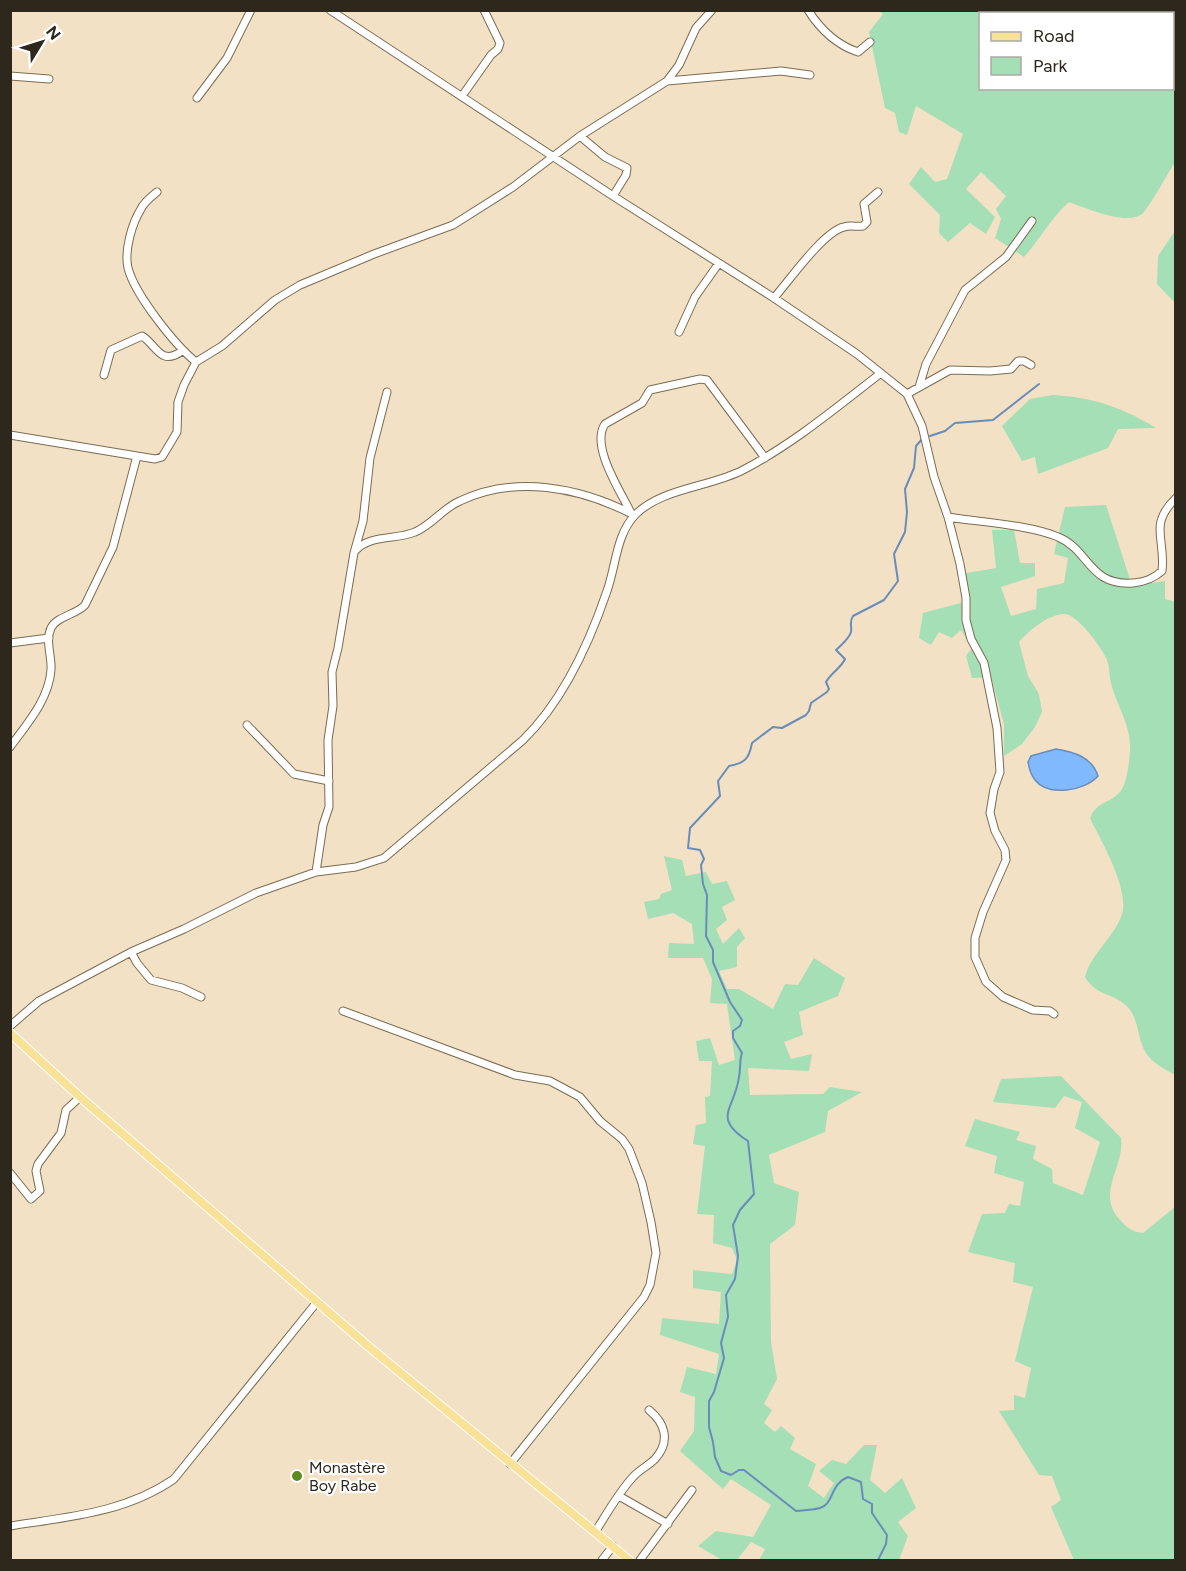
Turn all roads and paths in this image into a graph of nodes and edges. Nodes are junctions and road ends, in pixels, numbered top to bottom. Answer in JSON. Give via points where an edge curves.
{"nodes":[{"id":1,"x":251,"y":10,"type":"edge"},
{"id":2,"x":330,"y":10,"type":"edge"},
{"id":3,"x":484,"y":10,"type":"edge"},
{"id":4,"x":712,"y":10,"type":"edge"},
{"id":5,"x":808,"y":10,"type":"edge"},
{"id":6,"x":870,"y":42,"type":"dead end"},
{"id":7,"x":810,"y":75,"type":"dead end"},
{"id":8,"x":10,"y":76,"type":"edge"},
{"id":9,"x":49,"y":79,"type":"dead end"},
{"id":10,"x":667,"y":81,"type":"junction"},
{"id":11,"x":462,"y":96,"type":"junction"},
{"id":12,"x":197,"y":98,"type":"dead end"},
{"id":13,"x":580,"y":136,"type":"junction"},
{"id":14,"x":555,"y":157,"type":"junction"},
{"id":15,"x":157,"y":192,"type":"dead end"},
{"id":16,"x":878,"y":192,"type":"dead end"},
{"id":17,"x":614,"y":196,"type":"junction"},
{"id":18,"x":1032,"y":221,"type":"dead end"},
{"id":19,"x":719,"y":264,"type":"junction"},
{"id":20,"x":774,"y":298,"type":"junction"},
{"id":21,"x":679,"y":332,"type":"dead end"},
{"id":22,"x":182,"y":351,"type":"junction"},
{"id":23,"x":196,"y":362,"type":"junction"},
{"id":24,"x":1030,"y":365,"type":"dead end"},
{"id":25,"x":881,"y":374,"type":"junction"},
{"id":26,"x":104,"y":375,"type":"dead end"},
{"id":27,"x":919,"y":387,"type":"junction"},
{"id":28,"x":387,"y":392,"type":"dead end"},
{"id":29,"x":907,"y":394,"type":"junction"},
{"id":30,"x":10,"y":435,"type":"edge"},
{"id":31,"x":137,"y":456,"type":"junction"},
{"id":32,"x":765,"y":458,"type":"junction"},
{"id":33,"x":1176,"y":498,"type":"edge"},
{"id":34,"x":633,"y":514,"type":"junction"},
{"id":35,"x":948,"y":517,"type":"junction"},
{"id":36,"x":354,"y":553,"type":"junction"},
{"id":37,"x":49,"y":638,"type":"junction"},
{"id":38,"x":10,"y":643,"type":"edge"},
{"id":39,"x":247,"y":725,"type":"dead end"},
{"id":40,"x":10,"y":747,"type":"edge"},
{"id":41,"x":329,"y":781,"type":"junction"},
{"id":42,"x":316,"y":872,"type":"junction"},
{"id":43,"x":131,"y":952,"type":"junction"},
{"id":44,"x":201,"y":997,"type":"dead end"},
{"id":45,"x":343,"y":1011,"type":"dead end"},
{"id":46,"x":1054,"y":1014,"type":"dead end"},
{"id":47,"x":10,"y":1026,"type":"edge"},
{"id":48,"x":10,"y":1033,"type":"edge"},
{"id":49,"x":80,"y":1097,"type":"junction"},
{"id":50,"x":10,"y":1173,"type":"edge"},
{"id":51,"x":316,"y":1302,"type":"junction"},
{"id":52,"x":649,"y":1410,"type":"dead end"},
{"id":53,"x":510,"y":1464,"type":"junction"},
{"id":54,"x":692,"y":1490,"type":"dead end"},
{"id":55,"x":619,"y":1496,"type":"junction"},
{"id":56,"x":668,"y":1524,"type":"junction"},
{"id":57,"x":10,"y":1526,"type":"edge"},
{"id":58,"x":595,"y":1532,"type":"junction"},
{"id":59,"x":613,"y":1546,"type":"junction"},
{"id":60,"x":602,"y":1560,"type":"edge"},
{"id":61,"x":629,"y":1560,"type":"edge"},
{"id":62,"x":640,"y":1560,"type":"edge"}],
"edges":[{"from":1,"to":12,"type":"street","via":[[227,58]]},
{"from":2,"to":11,"type":"street"},
{"from":3,"to":11,"type":"street","via":[[500,43]]},
{"from":4,"to":10,"type":"street","via":[[696,28]]},
{"from":5,"to":6,"type":"street","via":[[819,26],[848,48],[858,52]]},
{"from":7,"to":10,"type":"street","via":[[782,71]]},
{"from":8,"to":9,"type":"street"},
{"from":10,"to":13,"type":"street"},
{"from":11,"to":14,"type":"street"},
{"from":13,"to":14,"type":"street"},
{"from":13,"to":17,"type":"street","via":[[605,157],[627,168]]},
{"from":14,"to":17,"type":"street"},
{"from":14,"to":23,"type":"street","via":[[453,225],[300,285]]},
{"from":15,"to":22,"type":"street","via":[[137,217],[128,267],[148,306]]},
{"from":16,"to":20,"type":"street","via":[[864,204],[867,222],[863,226],[843,227],[827,238]]},
{"from":17,"to":19,"type":"street"},
{"from":18,"to":27,"type":"street","via":[[1006,257],[965,290],[926,364]]},
{"from":19,"to":20,"type":"street"},
{"from":19,"to":21,"type":"street","via":[[695,297]]},
{"from":20,"to":25,"type":"street"},
{"from":22,"to":23,"type":"street"},
{"from":22,"to":26,"type":"street","via":[[172,356],[160,354],[142,336],[111,350]]},
{"from":23,"to":31,"type":"street","via":[[178,402],[177,432],[168,448],[155,459]]},
{"from":24,"to":27,"type":"street","via":[[1024,361],[1011,369],[950,370]]},
{"from":25,"to":29,"type":"street"},
{"from":25,"to":32,"type":"street"},
{"from":27,"to":29,"type":"street"},
{"from":28,"to":36,"type":"street","via":[[370,458],[363,521]]},
{"from":29,"to":35,"type":"street","via":[[922,426]]},
{"from":30,"to":31,"type":"street"},
{"from":31,"to":37,"type":"street","via":[[113,547],[100,576],[80,611],[60,620],[52,627]]},
{"from":32,"to":34,"type":"street","via":[[740,472],[659,499]]},
{"from":32,"to":34,"type":"street","via":[[707,380],[650,390],[642,402],[601,429],[600,448]]},
{"from":33,"to":35,"type":"street","via":[[1163,512],[1159,525],[1162,571],[1145,582],[1105,579],[1057,536]]},
{"from":34,"to":36,"type":"street","via":[[565,489],[496,489],[453,505],[414,533],[371,541]]},
{"from":34,"to":42,"type":"street","via":[[608,591],[583,650],[541,722],[384,858],[356,867]]},
{"from":35,"to":46,"type":"street","via":[[966,598],[966,620],[984,663],[1000,756],[990,813],[1006,861],[983,912],[975,938],[975,957],[986,982],[1003,997],[1032,1010]]},
{"from":36,"to":41,"type":"street","via":[[332,672]]},
{"from":37,"to":38,"type":"street"},
{"from":37,"to":40,"type":"street","via":[[51,670],[46,695]]},
{"from":39,"to":41,"type":"street","via":[[294,774]]},
{"from":41,"to":42,"type":"street","via":[[329,807]]},
{"from":42,"to":43,"type":"street","via":[[256,893]]},
{"from":43,"to":44,"type":"street","via":[[151,980]]},
{"from":43,"to":47,"type":"street","via":[[39,1001]]},
{"from":45,"to":53,"type":"street","via":[[516,1075],[550,1081],[580,1097],[622,1139],[642,1183],[656,1253],[650,1285]]},
{"from":48,"to":49,"type":"main road"},
{"from":49,"to":50,"type":"street","via":[[66,1110],[61,1133],[38,1164],[38,1193],[31,1199]]},
{"from":49,"to":51,"type":"main road"},
{"from":51,"to":53,"type":"main road"},
{"from":51,"to":57,"type":"street","via":[[174,1479],[117,1508]]},
{"from":52,"to":55,"type":"street","via":[[662,1423],[663,1446]]},
{"from":53,"to":58,"type":"main road"},
{"from":54,"to":56,"type":"street"},
{"from":55,"to":56,"type":"street"},
{"from":55,"to":58,"type":"street"},
{"from":56,"to":62,"type":"street"},
{"from":58,"to":59,"type":"main road"},
{"from":59,"to":60,"type":"street"},
{"from":59,"to":61,"type":"main road"}]}
